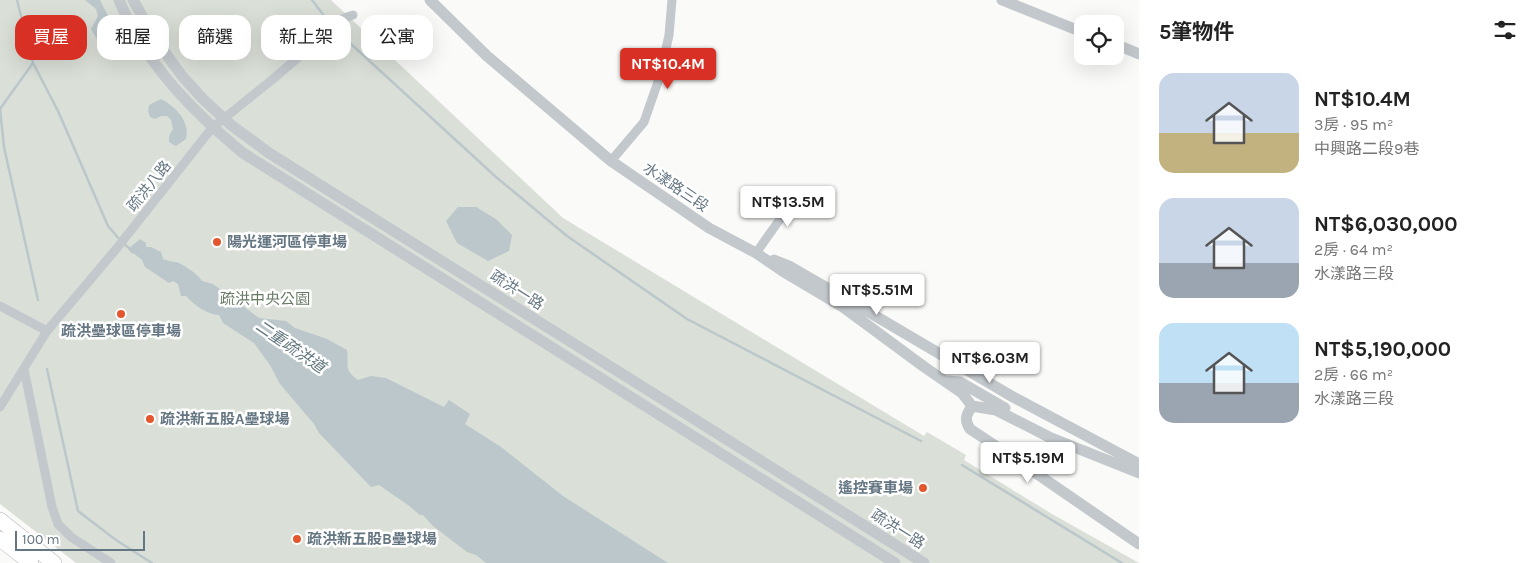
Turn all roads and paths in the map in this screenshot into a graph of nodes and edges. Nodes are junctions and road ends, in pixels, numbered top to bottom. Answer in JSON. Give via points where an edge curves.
{"nodes":[{"id":1,"x":119,"y":0,"type":"edge"},
{"id":2,"x":133,"y":0,"type":"edge"},
{"id":3,"x":430,"y":0,"type":"edge"},
{"id":4,"x":672,"y":0,"type":"edge"},
{"id":5,"x":1002,"y":0,"type":"edge"},
{"id":6,"x":353,"y":14,"type":"dead end"},
{"id":7,"x":1074,"y":29,"type":"edge"},
{"id":8,"x":1124,"y":48,"type":"edge"},
{"id":9,"x":1139,"y":54,"type":"edge"},
{"id":10,"x":224,"y":119,"type":"junction"},
{"id":11,"x":212,"y":128,"type":"junction"},
{"id":12,"x":611,"y":161,"type":"junction"},
{"id":13,"x":811,"y":195,"type":"dead end"},
{"id":14,"x":756,"y":253,"type":"junction"},
{"id":15,"x":0,"y":306,"type":"edge"},
{"id":16,"x":47,"y":331,"type":"junction"},
{"id":17,"x":24,"y":368,"type":"junction"},
{"id":18,"x":942,"y":380,"type":"junction"},
{"id":19,"x":972,"y":406,"type":"junction"},
{"id":20,"x":0,"y":408,"type":"edge"},
{"id":21,"x":1019,"y":421,"type":"junction"},
{"id":22,"x":1139,"y":464,"type":"edge"},
{"id":23,"x":1139,"y":473,"type":"edge"},
{"id":24,"x":0,"y":520,"type":"edge"},
{"id":25,"x":0,"y":539,"type":"edge"},
{"id":26,"x":1139,"y":544,"type":"edge"},
{"id":27,"x":31,"y":563,"type":"edge"},
{"id":28,"x":54,"y":563,"type":"edge"},
{"id":29,"x":110,"y":563,"type":"edge"},
{"id":30,"x":895,"y":563,"type":"edge"},
{"id":31,"x":924,"y":563,"type":"edge"}],
"edges":[{"from":1,"to":11,"type":"street","name":"疏洪一路","via":[[147,54]]},
{"from":2,"to":10,"type":"street","name":"疏洪一路","via":[[182,76]]},
{"from":3,"to":12,"type":"street","name":"水漾路三段","via":[[488,56]]},
{"from":4,"to":12,"type":"street","via":[[660,76],[644,122]]},
{"from":5,"to":7,"type":"street"},
{"from":6,"to":10,"type":"street","name":"疏洪八路","via":[[344,18]]},
{"from":8,"to":9,"type":"street"},
{"from":10,"to":11,"type":"street","name":"疏洪八路"},
{"from":10,"to":31,"type":"street","name":"疏洪一路","via":[[269,153]]},
{"from":11,"to":16,"type":"street","name":"疏洪八路"},
{"from":11,"to":30,"type":"street","name":"疏洪一路","via":[[250,158]]},
{"from":12,"to":14,"type":"street","name":"水漾路三段","via":[[709,228]]},
{"from":13,"to":14,"type":"street","via":[[782,215]]},
{"from":14,"to":18,"type":"street","name":"水漾路三段","via":[[843,307]]},
{"from":14,"to":22,"type":"street","via":[[789,266],[1013,397]]},
{"from":15,"to":16,"type":"street"},
{"from":16,"to":17,"type":"street","name":"疏洪八路"},
{"from":17,"to":20,"type":"street","name":"疏洪八路"},
{"from":17,"to":29,"type":"street","via":[[58,524],[71,537]]},
{"from":18,"to":19,"type":"street","name":"水漾路三段","via":[[962,393]]},
{"from":18,"to":21,"type":"street","via":[[960,382],[1010,411]]},
{"from":19,"to":21,"type":"street","via":[[996,410]]},
{"from":19,"to":26,"type":"street","via":[[966,416],[970,429]]},
{"from":21,"to":23,"type":"street","via":[[1049,437]]},
{"from":24,"to":28,"type":"highway"},
{"from":25,"to":27,"type":"highway"}]}
